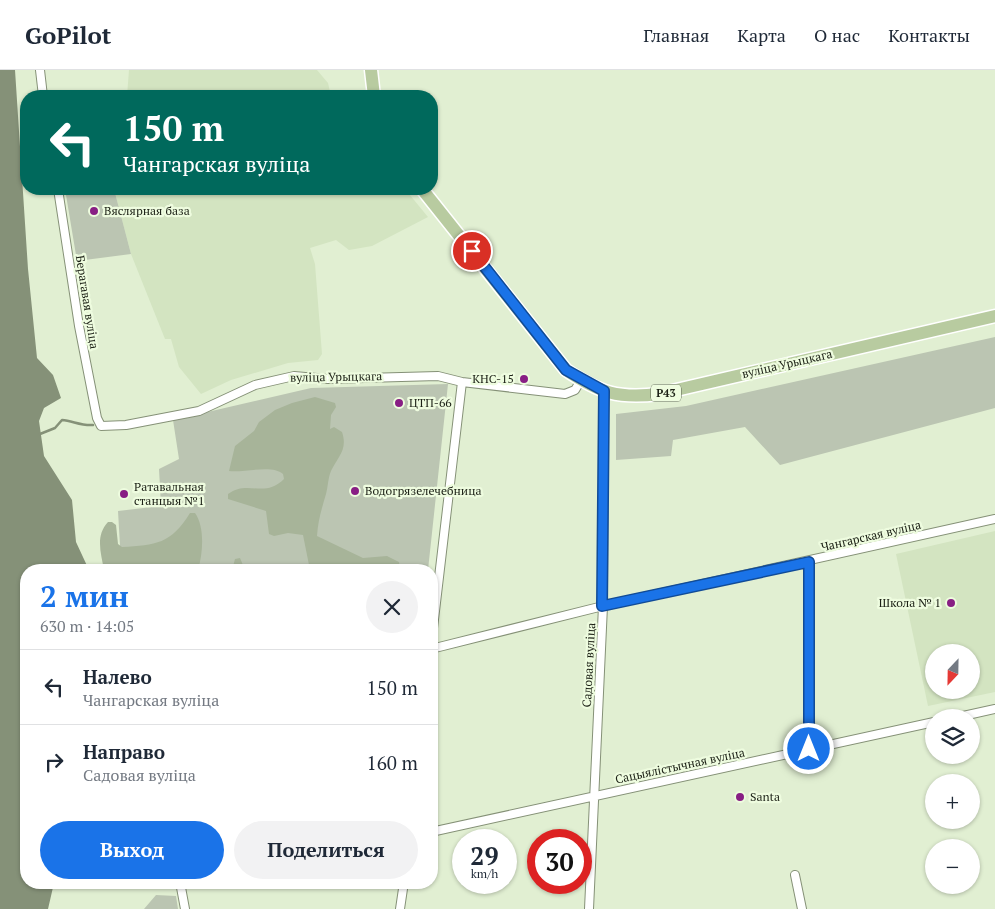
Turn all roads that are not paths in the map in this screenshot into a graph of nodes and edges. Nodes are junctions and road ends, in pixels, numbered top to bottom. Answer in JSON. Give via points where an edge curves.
{"nodes":[{"id":1,"x":40,"y":70,"type":"edge"},
{"id":2,"x":371,"y":70,"type":"edge"},
{"id":3,"x":42,"y":90,"type":"edge"},
{"id":4,"x":373,"y":90,"type":"edge"},
{"id":5,"x":59,"y":195,"type":"edge"},
{"id":6,"x":427,"y":195,"type":"edge"},
{"id":7,"x":995,"y":316,"type":"edge"},
{"id":8,"x":581,"y":380,"type":"junction"},
{"id":9,"x":462,"y":382,"type":"junction"},
{"id":10,"x":604,"y":391,"type":"junction"},
{"id":11,"x":97,"y":418,"type":"joint"},
{"id":12,"x":995,"y":519,"type":"edge"},
{"id":13,"x":809,"y":562,"type":"junction"},
{"id":14,"x":438,"y":586,"type":"edge"},
{"id":15,"x":602,"y":606,"type":"junction"},
{"id":16,"x":438,"y":647,"type":"edge"},
{"id":17,"x":995,"y":708,"type":"edge"},
{"id":18,"x":980,"y":712,"type":"edge"},
{"id":19,"x":925,"y":724,"type":"edge"},
{"id":20,"x":809,"y":749,"type":"junction"},
{"id":21,"x":593,"y":796,"type":"junction"},
{"id":22,"x":438,"y":830,"type":"edge"},
{"id":23,"x":795,"y":875,"type":"dead end"},
{"id":24,"x":181,"y":889,"type":"edge"},
{"id":25,"x":403,"y":889,"type":"edge"},
{"id":26,"x":185,"y":909,"type":"edge"},
{"id":27,"x":400,"y":909,"type":"edge"},
{"id":28,"x":589,"y":909,"type":"edge"},
{"id":29,"x":802,"y":909,"type":"edge"}],
"edges":[{"from":1,"to":3,"type":"street"},
{"from":2,"to":4,"type":"main road"},
{"from":5,"to":11,"type":"street","name":"Берагавая вуліца"},
{"from":6,"to":8,"type":"main road","name":"вуліца Урыцкага","number":"Р43","via":[[566,370]]},
{"from":7,"to":10,"type":"main road","name":"вуліца Урыцкага","number":"Р43","via":[[659,394],[636,397]]},
{"from":8,"to":9,"type":"street","name":"вуліца Урыцкага","via":[[575,390],[565,394]]},
{"from":8,"to":10,"type":"main road","name":"вуліца Урыцкага","number":"Р43"},
{"from":9,"to":11,"type":"street","name":"вуліца Урыцкага","via":[[438,376],[294,376],[255,385],[199,411],[126,425],[101,426]]},
{"from":9,"to":14,"type":"street"},
{"from":10,"to":15,"type":"street","name":"Садовая вуліца"},
{"from":12,"to":13,"type":"street","name":"Чангарская вуліца"},
{"from":13,"to":15,"type":"street","name":"Чангарская вуліца"},
{"from":13,"to":20,"type":"street"},
{"from":15,"to":16,"type":"street","name":"Чангарская вуліца"},
{"from":15,"to":21,"type":"street","name":"Садовая вуліца"},
{"from":17,"to":18,"type":"street"},
{"from":19,"to":20,"type":"street","name":"Сацыялістычная вуліца"},
{"from":20,"to":21,"type":"street","name":"Сацыялістычная вуліца"},
{"from":21,"to":22,"type":"street","name":"Сацыялістычная вуліца"},
{"from":21,"to":28,"type":"street","name":"Садовая вуліца"},
{"from":23,"to":29,"type":"street"},
{"from":24,"to":26,"type":"street"},
{"from":25,"to":27,"type":"street"}]}
